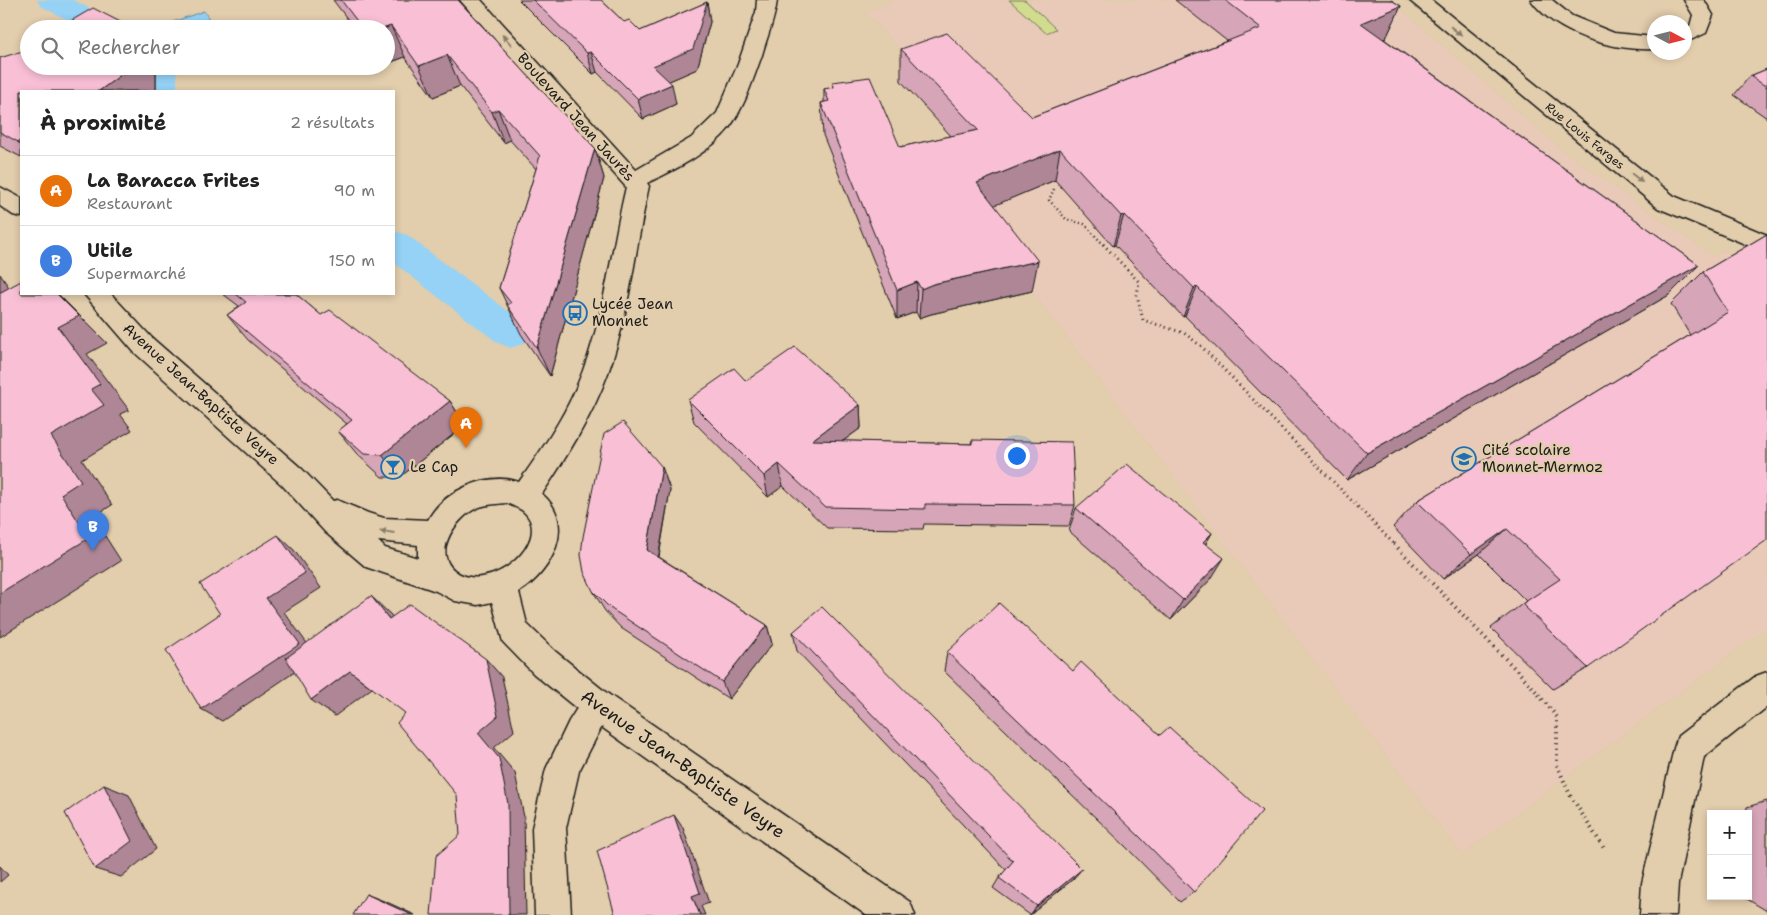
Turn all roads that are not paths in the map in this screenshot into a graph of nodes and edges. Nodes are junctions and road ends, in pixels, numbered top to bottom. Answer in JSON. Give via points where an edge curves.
{"nodes":[{"id":1,"x":470,"y":0,"type":"edge"},
{"id":2,"x":767,"y":0,"type":"edge"},
{"id":3,"x":1419,"y":0,"type":"edge"},
{"id":4,"x":1540,"y":0,"type":"edge"},
{"id":5,"x":1694,"y":0,"type":"edge"},
{"id":6,"x":1692,"y":33,"type":"edge"},
{"id":7,"x":1647,"y":44,"type":"edge"},
{"id":8,"x":634,"y":180,"type":"junction"},
{"id":9,"x":0,"y":195,"type":"edge"},
{"id":10,"x":20,"y":208,"type":"edge"},
{"id":11,"x":1767,"y":244,"type":"edge"},
{"id":12,"x":97,"y":295,"type":"edge"},
{"id":13,"x":300,"y":486,"type":"junction"},
{"id":14,"x":525,"y":496,"type":"junction"},
{"id":15,"x":435,"y":532,"type":"junction"},
{"id":16,"x":443,"y":580,"type":"junction"},
{"id":17,"x":503,"y":586,"type":"junction"},
{"id":18,"x":1767,"y":687,"type":"edge"},
{"id":19,"x":598,"y":705,"type":"junction"},
{"id":20,"x":553,"y":915,"type":"edge"},
{"id":21,"x":897,"y":915,"type":"edge"},
{"id":22,"x":1658,"y":915,"type":"edge"}],
"edges":[{"from":8,"to":1,"type":"main road","name":"Boulevard Jean Jaurès","one_way":true},
{"from":2,"to":8,"type":"main road","via":[[766,12],[726,117],[696,144],[656,171]]},
{"from":3,"to":11,"type":"main road","name":"Rue Louis Farges","one_way":true,"via":[[1666,202]]},
{"from":4,"to":7,"type":"main road","via":[[1564,20],[1610,38]]},
{"from":5,"to":6,"type":"main road","via":[[1703,14],[1699,29]]},
{"from":8,"to":14,"type":"main road","name":"Boulevard Jean Jaurès","via":[[638,186],[617,291],[596,370],[574,421]]},
{"from":9,"to":10,"type":"main road"},
{"from":12,"to":13,"type":"main road","name":"Avenue Jean-Baptiste Veyre","via":[[142,345]]},
{"from":15,"to":13,"type":"main road","name":"Avenue Jean-Baptiste Veyre","one_way":true,"via":[[404,534],[379,531],[354,522]]},
{"from":13,"to":16,"type":"main road","name":"Avenue Jean-Baptiste Veyre","via":[[376,558]]},
{"from":14,"to":15,"type":"main road","via":[[510,491],[475,496],[458,505]]},
{"from":14,"to":17,"type":"main road","via":[[537,505],[544,517],[543,548],[534,563]]},
{"from":15,"to":16,"type":"main road","via":[[431,558]]},
{"from":16,"to":17,"type":"main road","via":[[470,591]]},
{"from":17,"to":19,"type":"main road","name":"Avenue Jean-Baptiste Veyre","via":[[514,632],[545,663]]},
{"from":18,"to":22,"type":"main road","via":[[1690,748],[1660,883]]},
{"from":19,"to":20,"type":"main road","via":[[580,732],[563,769],[550,828]]},
{"from":19,"to":21,"type":"main road","name":"Avenue Jean-Baptiste Veyre"}]}
